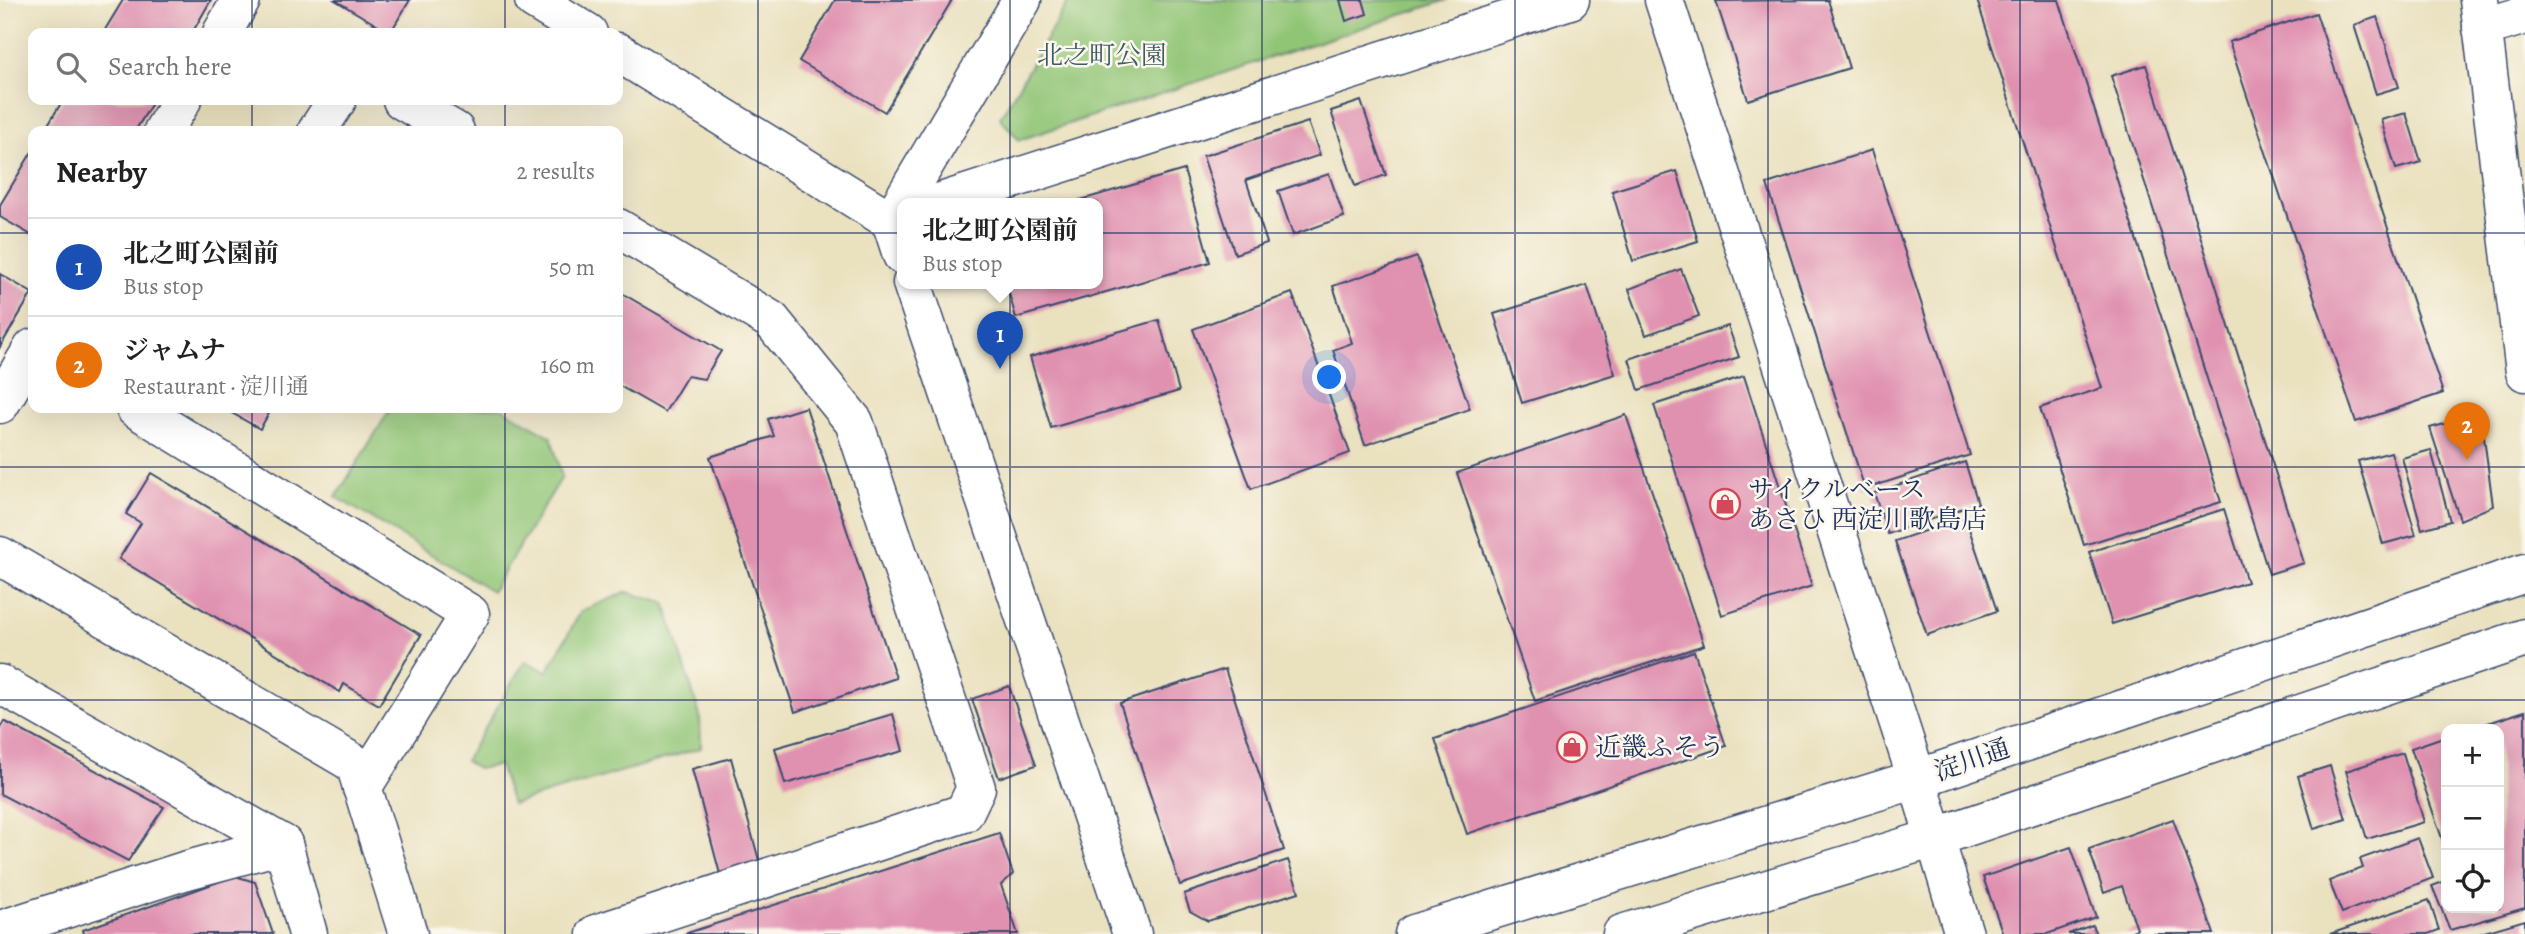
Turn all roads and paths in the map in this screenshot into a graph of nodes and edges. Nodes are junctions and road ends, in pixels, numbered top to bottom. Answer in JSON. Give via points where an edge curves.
{"nodes":[{"id":1,"x":241,"y":0,"type":"edge"},
{"id":2,"x":534,"y":0,"type":"edge"},
{"id":3,"x":1022,"y":0,"type":"edge"},
{"id":4,"x":1570,"y":0,"type":"edge"},
{"id":5,"x":1664,"y":0,"type":"edge"},
{"id":6,"x":2480,"y":14,"type":"edge"},
{"id":7,"x":2525,"y":15,"type":"edge"},
{"id":8,"x":225,"y":28,"type":"edge"},
{"id":9,"x":580,"y":28,"type":"edge"},
{"id":10,"x":623,"y":55,"type":"edge"},
{"id":11,"x":179,"y":105,"type":"edge"},
{"id":12,"x":334,"y":105,"type":"edge"},
{"id":13,"x":411,"y":105,"type":"edge"},
{"id":14,"x":166,"y":126,"type":"edge"},
{"id":15,"x":320,"y":126,"type":"edge"},
{"id":16,"x":446,"y":126,"type":"edge"},
{"id":17,"x":916,"y":198,"type":"edge"},
{"id":18,"x":954,"y":198,"type":"edge"},
{"id":19,"x":897,"y":230,"type":"edge"},
{"id":20,"x":623,"y":231,"type":"edge"},
{"id":21,"x":914,"y":289,"type":"edge"},
{"id":22,"x":28,"y":356,"type":"edge"},
{"id":23,"x":2525,"y":372,"type":"edge"},
{"id":24,"x":0,"y":404,"type":"edge"},
{"id":25,"x":146,"y":413,"type":"edge"},
{"id":26,"x":0,"y":556,"type":"edge"},
{"id":27,"x":2525,"y":573,"type":"edge"},
{"id":28,"x":2525,"y":638,"type":"edge"},
{"id":29,"x":0,"y":684,"type":"edge"},
{"id":30,"x":1917,"y":779,"type":"junction"},
{"id":31,"x":362,"y":788,"type":"junction"},
{"id":32,"x":1934,"y":838,"type":"junction"},
{"id":33,"x":283,"y":844,"type":"junction"},
{"id":34,"x":0,"y":930,"type":"edge"},
{"id":35,"x":308,"y":934,"type":"edge"},
{"id":36,"x":408,"y":934,"type":"edge"},
{"id":37,"x":596,"y":934,"type":"edge"},
{"id":38,"x":1132,"y":934,"type":"edge"},
{"id":39,"x":1414,"y":934,"type":"edge"},
{"id":40,"x":1622,"y":934,"type":"edge"},
{"id":41,"x":1964,"y":934,"type":"edge"}],
"edges":[{"from":1,"to":8,"type":"street"},
{"from":2,"to":9,"type":"street"},
{"from":3,"to":17,"type":"street"},
{"from":4,"to":18,"type":"street"},
{"from":5,"to":30,"type":"street"},
{"from":6,"to":7,"type":"street"},
{"from":6,"to":23,"type":"street"},
{"from":10,"to":19,"type":"street"},
{"from":11,"to":14,"type":"street"},
{"from":12,"to":15,"type":"street"},
{"from":13,"to":16,"type":"street"},
{"from":20,"to":37,"type":"street","via":[[771,320],[854,422],[976,788],[964,813]]},
{"from":21,"to":38,"type":"street"},
{"from":22,"to":24,"type":"street"},
{"from":25,"to":31,"type":"street","via":[[470,614]]},
{"from":26,"to":31,"type":"street","via":[[355,764]]},
{"from":27,"to":30,"type":"street","name":"淀川通"},
{"from":28,"to":32,"type":"street"},
{"from":29,"to":33,"type":"street"},
{"from":30,"to":32,"type":"street"},
{"from":30,"to":39,"type":"street","name":"淀川通"},
{"from":31,"to":36,"type":"street"},
{"from":32,"to":40,"type":"street"},
{"from":32,"to":41,"type":"street"},
{"from":33,"to":34,"type":"street"},
{"from":33,"to":35,"type":"street"}]}
